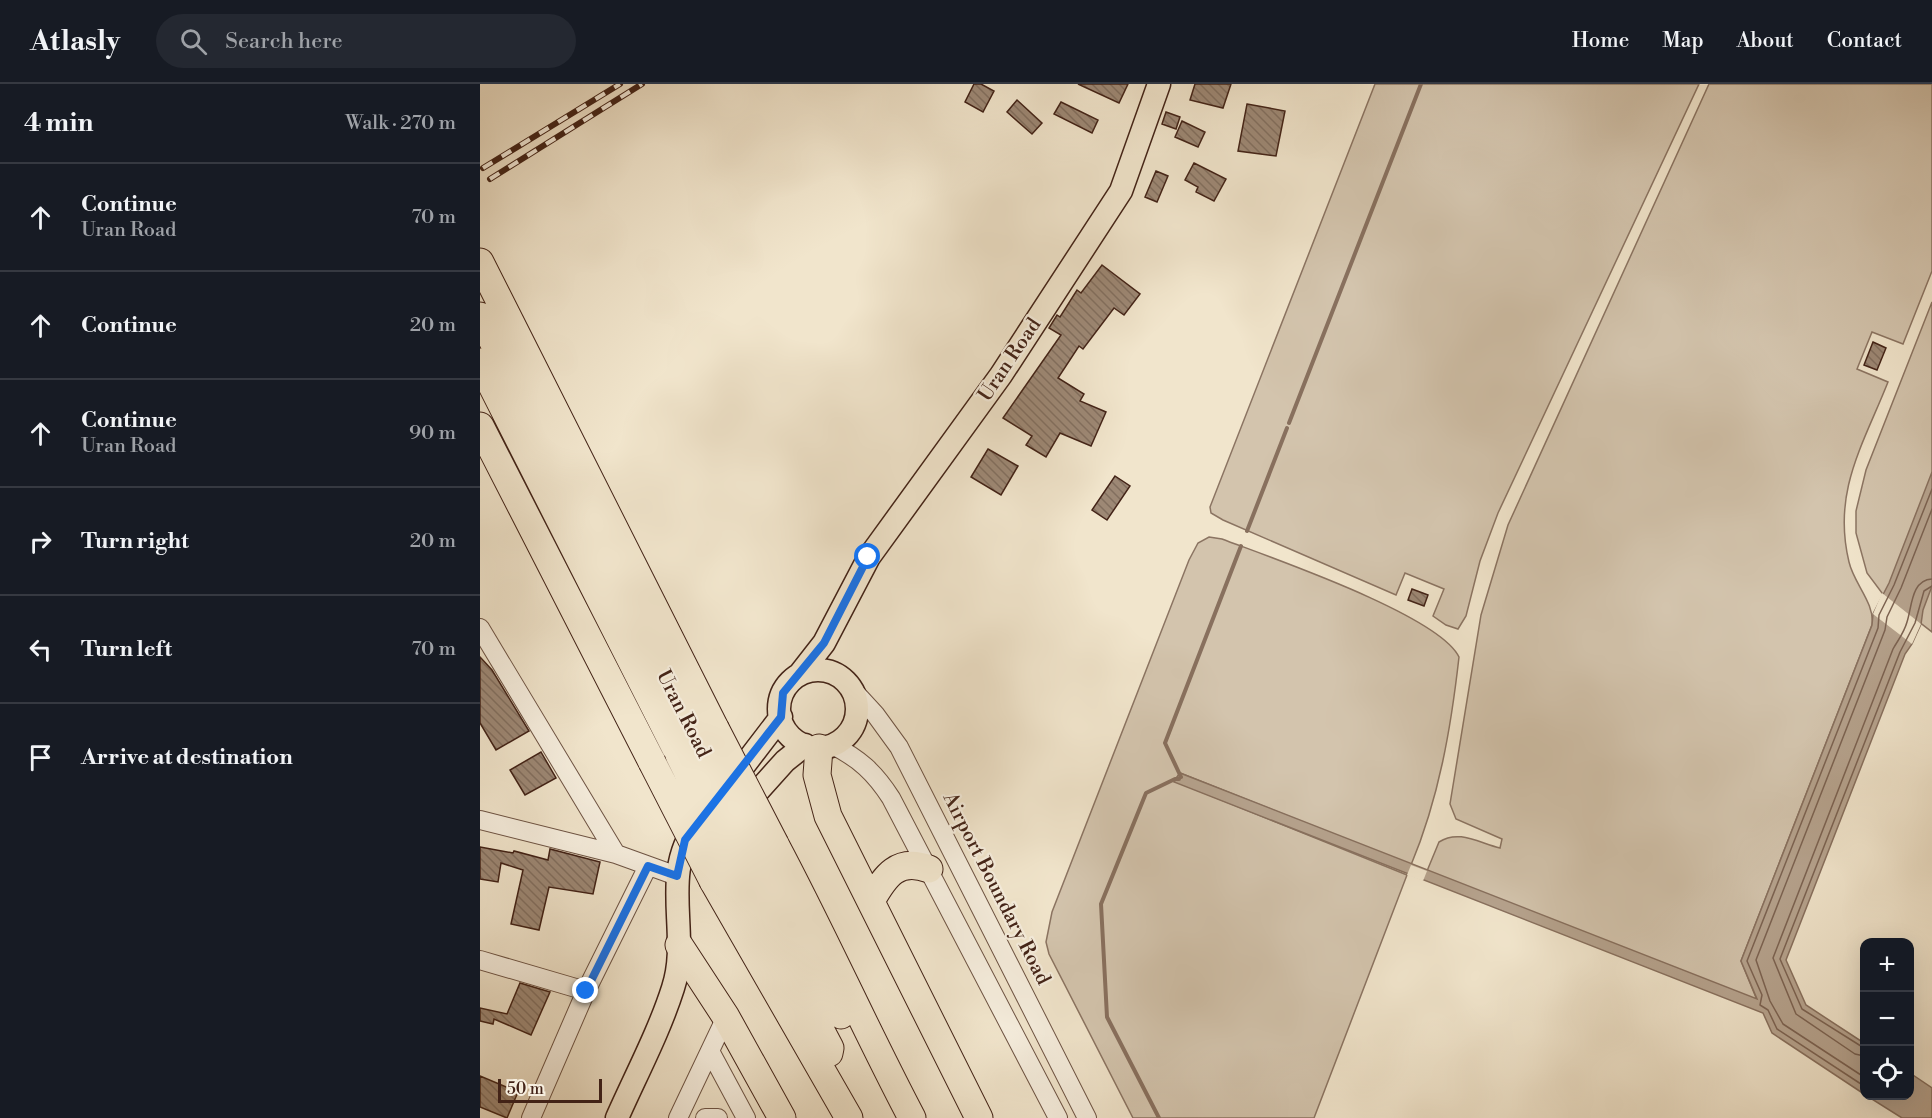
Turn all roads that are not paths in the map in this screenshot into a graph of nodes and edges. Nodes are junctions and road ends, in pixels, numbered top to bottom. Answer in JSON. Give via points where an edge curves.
{"nodes":[{"id":1,"x":1159,"y":84,"type":"edge"},
{"id":2,"x":480,"y":262,"type":"edge"},
{"id":3,"x":480,"y":316,"type":"edge"},
{"id":4,"x":480,"y":362,"type":"edge"},
{"id":5,"x":480,"y":426,"type":"edge"},
{"id":6,"x":835,"y":622,"type":"junction"},
{"id":7,"x":480,"y":628,"type":"edge"},
{"id":8,"x":799,"y":675,"type":"junction"},
{"id":9,"x":848,"y":684,"type":"junction"},
{"id":10,"x":781,"y":717,"type":"junction"},
{"id":11,"x":696,"y":740,"type":"junction"},
{"id":12,"x":819,"y":746,"type":"junction"},
{"id":13,"x":480,"y":820,"type":"edge"},
{"id":14,"x":616,"y":854,"type":"junction"},
{"id":15,"x":745,"y":861,"type":"junction"},
{"id":16,"x":648,"y":866,"type":"junction"},
{"id":17,"x":679,"y":867,"type":"junction"},
{"id":18,"x":929,"y":869,"type":"junction"},
{"id":19,"x":871,"y":901,"type":"junction"},
{"id":20,"x":679,"y":945,"type":"junction"},
{"id":21,"x":480,"y":960,"type":"edge"},
{"id":22,"x":586,"y":991,"type":"junction"},
{"id":23,"x":726,"y":1017,"type":"junction"},
{"id":24,"x":710,"y":1051,"type":"junction"},
{"id":25,"x":531,"y":1118,"type":"edge"},
{"id":26,"x":617,"y":1118,"type":"edge"},
{"id":27,"x":678,"y":1118,"type":"edge"},
{"id":28,"x":705,"y":1118,"type":"edge"},
{"id":29,"x":718,"y":1118,"type":"edge"},
{"id":30,"x":746,"y":1118,"type":"edge"},
{"id":31,"x":782,"y":1118,"type":"edge"},
{"id":32,"x":849,"y":1118,"type":"edge"},
{"id":33,"x":912,"y":1118,"type":"edge"},
{"id":34,"x":979,"y":1118,"type":"edge"},
{"id":35,"x":1058,"y":1118,"type":"edge"},
{"id":36,"x":1087,"y":1118,"type":"edge"}],
"edges":[{"from":1,"to":6,"type":"main road","name":"Uran Road","via":[[1121,191],[1001,375],[868,557]]},
{"from":2,"to":11,"type":"highway"},
{"from":3,"to":11,"type":"highway","name":"Uran Road"},
{"from":4,"to":11,"type":"highway","name":"Uran Road"},
{"from":5,"to":15,"type":"highway","bridge":true,"via":[[652,762]]},
{"from":6,"to":8,"type":"main road","name":"Uran Road"},
{"from":6,"to":9,"type":"main road","name":"Uran Road","via":[[833,647]]},
{"from":7,"to":14,"type":"street"},
{"from":8,"to":9,"type":"main road","via":[[823,670]]},
{"from":8,"to":10,"type":"main road","via":[[783,693]]},
{"from":9,"to":12,"type":"main road","via":[[857,702],[852,728],[843,738]]},
{"from":9,"to":36,"type":"street","name":"Airport Boundary Road","via":[[899,747]]},
{"from":10,"to":12,"type":"main road","via":[[794,739]]},
{"from":10,"to":17,"type":"main road","via":[[685,840]]},
{"from":11,"to":15,"type":"highway","name":"Uran Road","bridge":true},
{"from":11,"to":15,"type":"highway","bridge":true},
{"from":12,"to":17,"type":"main road","via":[[785,761],[702,852]]},
{"from":12,"to":18,"type":"street","via":[[865,764],[877,777]]},
{"from":12,"to":19,"type":"highway","via":[[817,775],[828,816]]},
{"from":13,"to":14,"type":"street"},
{"from":14,"to":16,"type":"street"},
{"from":15,"to":32,"type":"highway","name":"Uran Road","via":[[830,1048],[827,1078]]},
{"from":15,"to":33,"type":"highway","name":"Uran Road","via":[[851,1035],[875,1047]]},
{"from":16,"to":17,"type":"street"},
{"from":16,"to":22,"type":"street"},
{"from":17,"to":20,"type":"main road"},
{"from":18,"to":19,"type":"highway","via":[[915,863],[900,867],[889,874]]},
{"from":18,"to":35,"type":"street"},
{"from":19,"to":34,"type":"highway"},
{"from":20,"to":23,"type":"highway"},
{"from":20,"to":26,"type":"main road","via":[[674,987]]},
{"from":21,"to":22,"type":"street"},
{"from":22,"to":25,"type":"street"},
{"from":23,"to":24,"type":"street"},
{"from":23,"to":31,"type":"highway"},
{"from":24,"to":27,"type":"street"},
{"from":24,"to":30,"type":"street"},
{"from":28,"to":29,"type":"street"}]}
